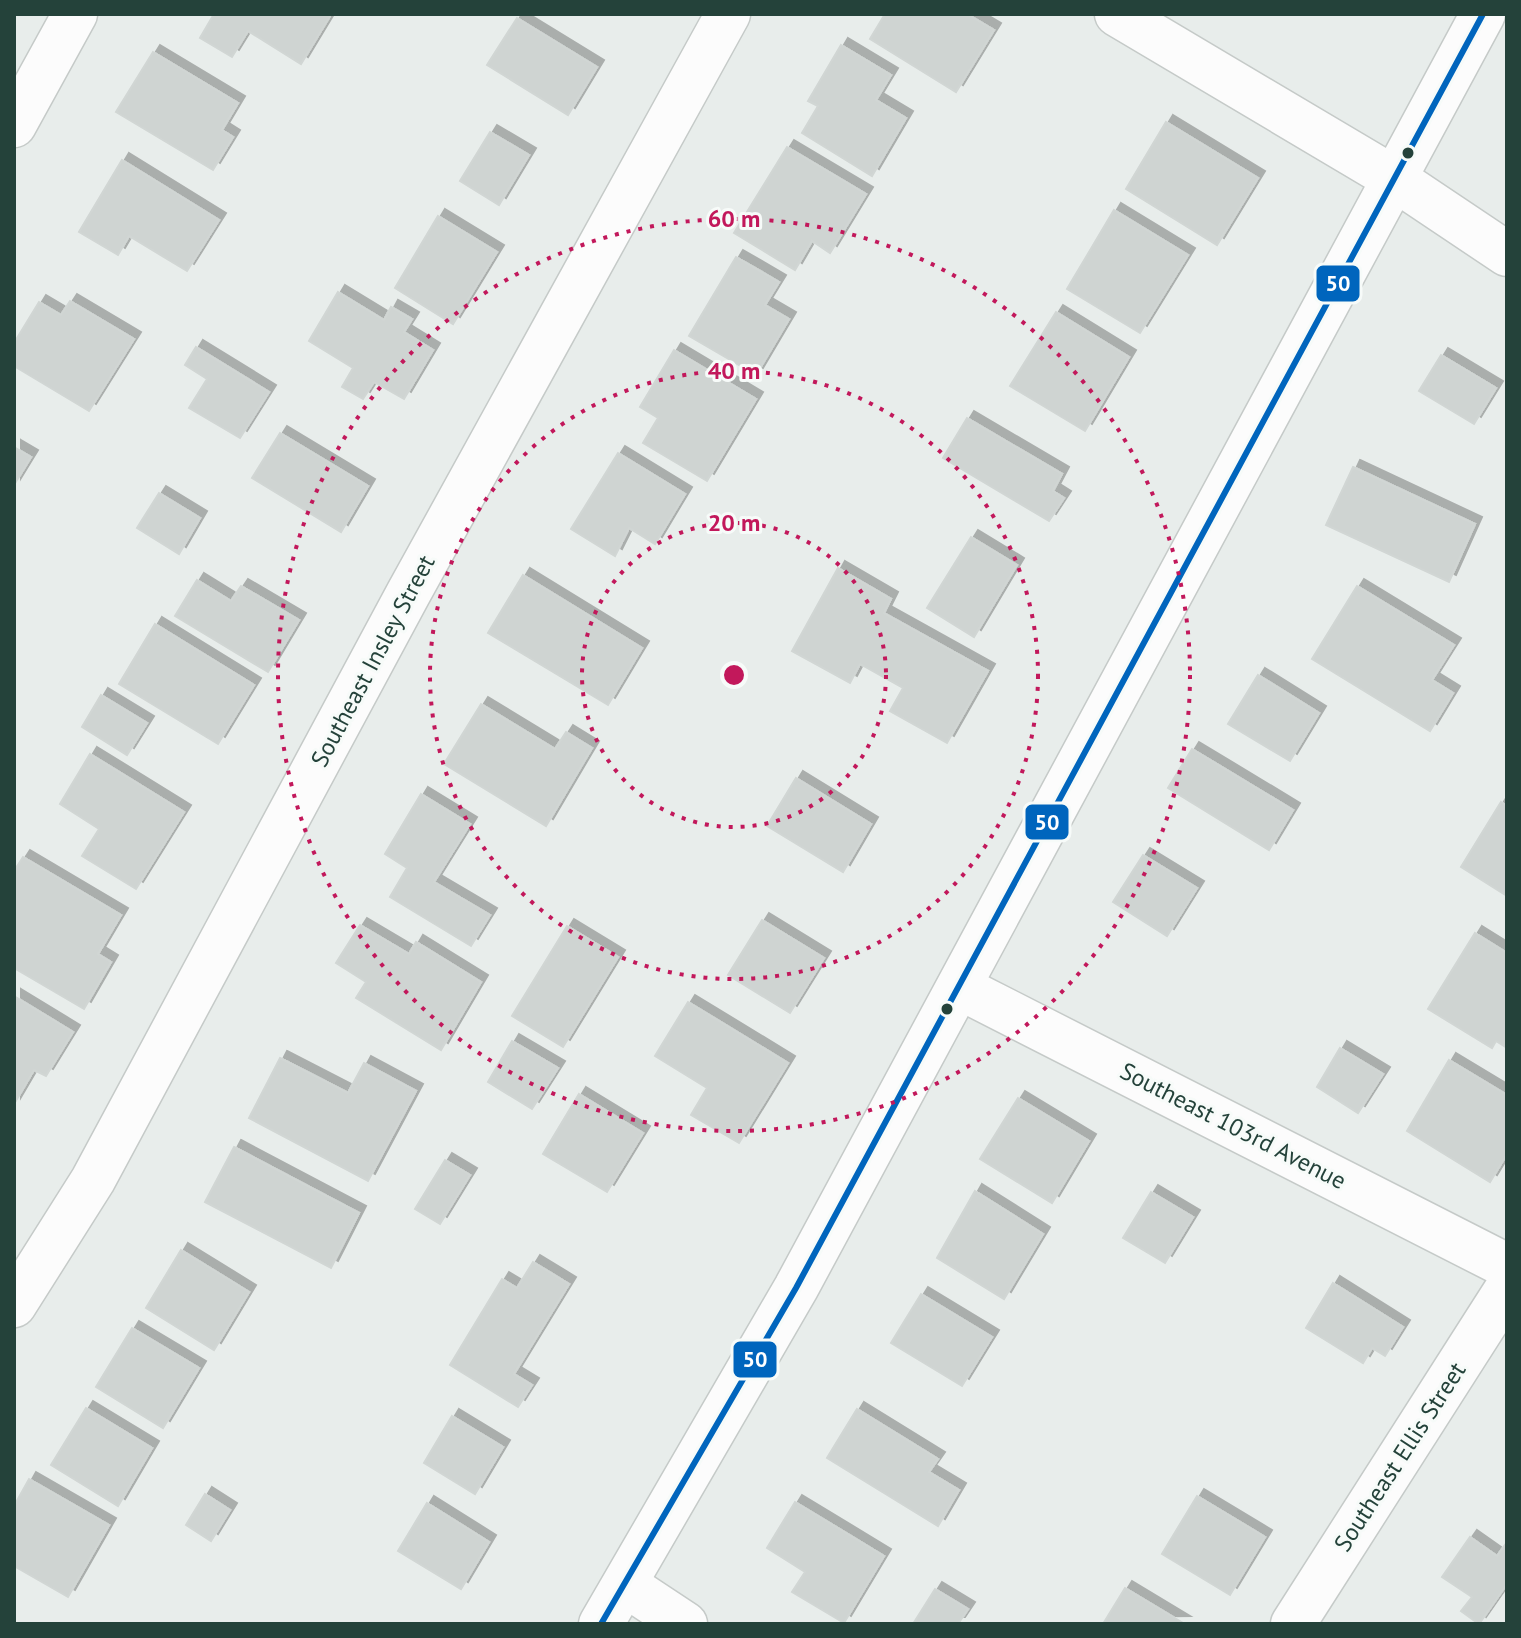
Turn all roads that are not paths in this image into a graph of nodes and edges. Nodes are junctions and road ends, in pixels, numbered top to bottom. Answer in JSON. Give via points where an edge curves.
{"nodes":[{"id":1,"x":75,"y":14,"type":"edge"},
{"id":2,"x":728,"y":14,"type":"edge"},
{"id":3,"x":1117,"y":14,"type":"edge"},
{"id":4,"x":1483,"y":14,"type":"edge"},
{"id":5,"x":14,"y":125,"type":"edge"},
{"id":6,"x":1395,"y":179,"type":"junction"},
{"id":7,"x":1507,"y":254,"type":"edge"},
{"id":8,"x":959,"y":987,"type":"junction"},
{"id":9,"x":1507,"y":1266,"type":"edge"},
{"id":10,"x":1507,"y":1289,"type":"edge"},
{"id":11,"x":14,"y":1305,"type":"edge"},
{"id":12,"x":626,"y":1585,"type":"junction"},
{"id":13,"x":601,"y":1624,"type":"edge"},
{"id":14,"x":685,"y":1624,"type":"edge"},
{"id":15,"x":1293,"y":1624,"type":"edge"}],
"edges":[{"from":1,"to":5,"type":"street"},
{"from":2,"to":11,"type":"street","name":"Southeast Insley Street","via":[[93,1180]]},
{"from":3,"to":6,"type":"street"},
{"from":4,"to":6,"type":"street"},
{"from":6,"to":7,"type":"street"},
{"from":6,"to":8,"type":"street"},
{"from":8,"to":9,"type":"street","name":"Southeast 103rd Avenue"},
{"from":8,"to":12,"type":"street","via":[[796,1288]]},
{"from":10,"to":15,"type":"street","name":"Southeast Ellis Street"},
{"from":12,"to":13,"type":"street"},
{"from":12,"to":14,"type":"street"}]}
